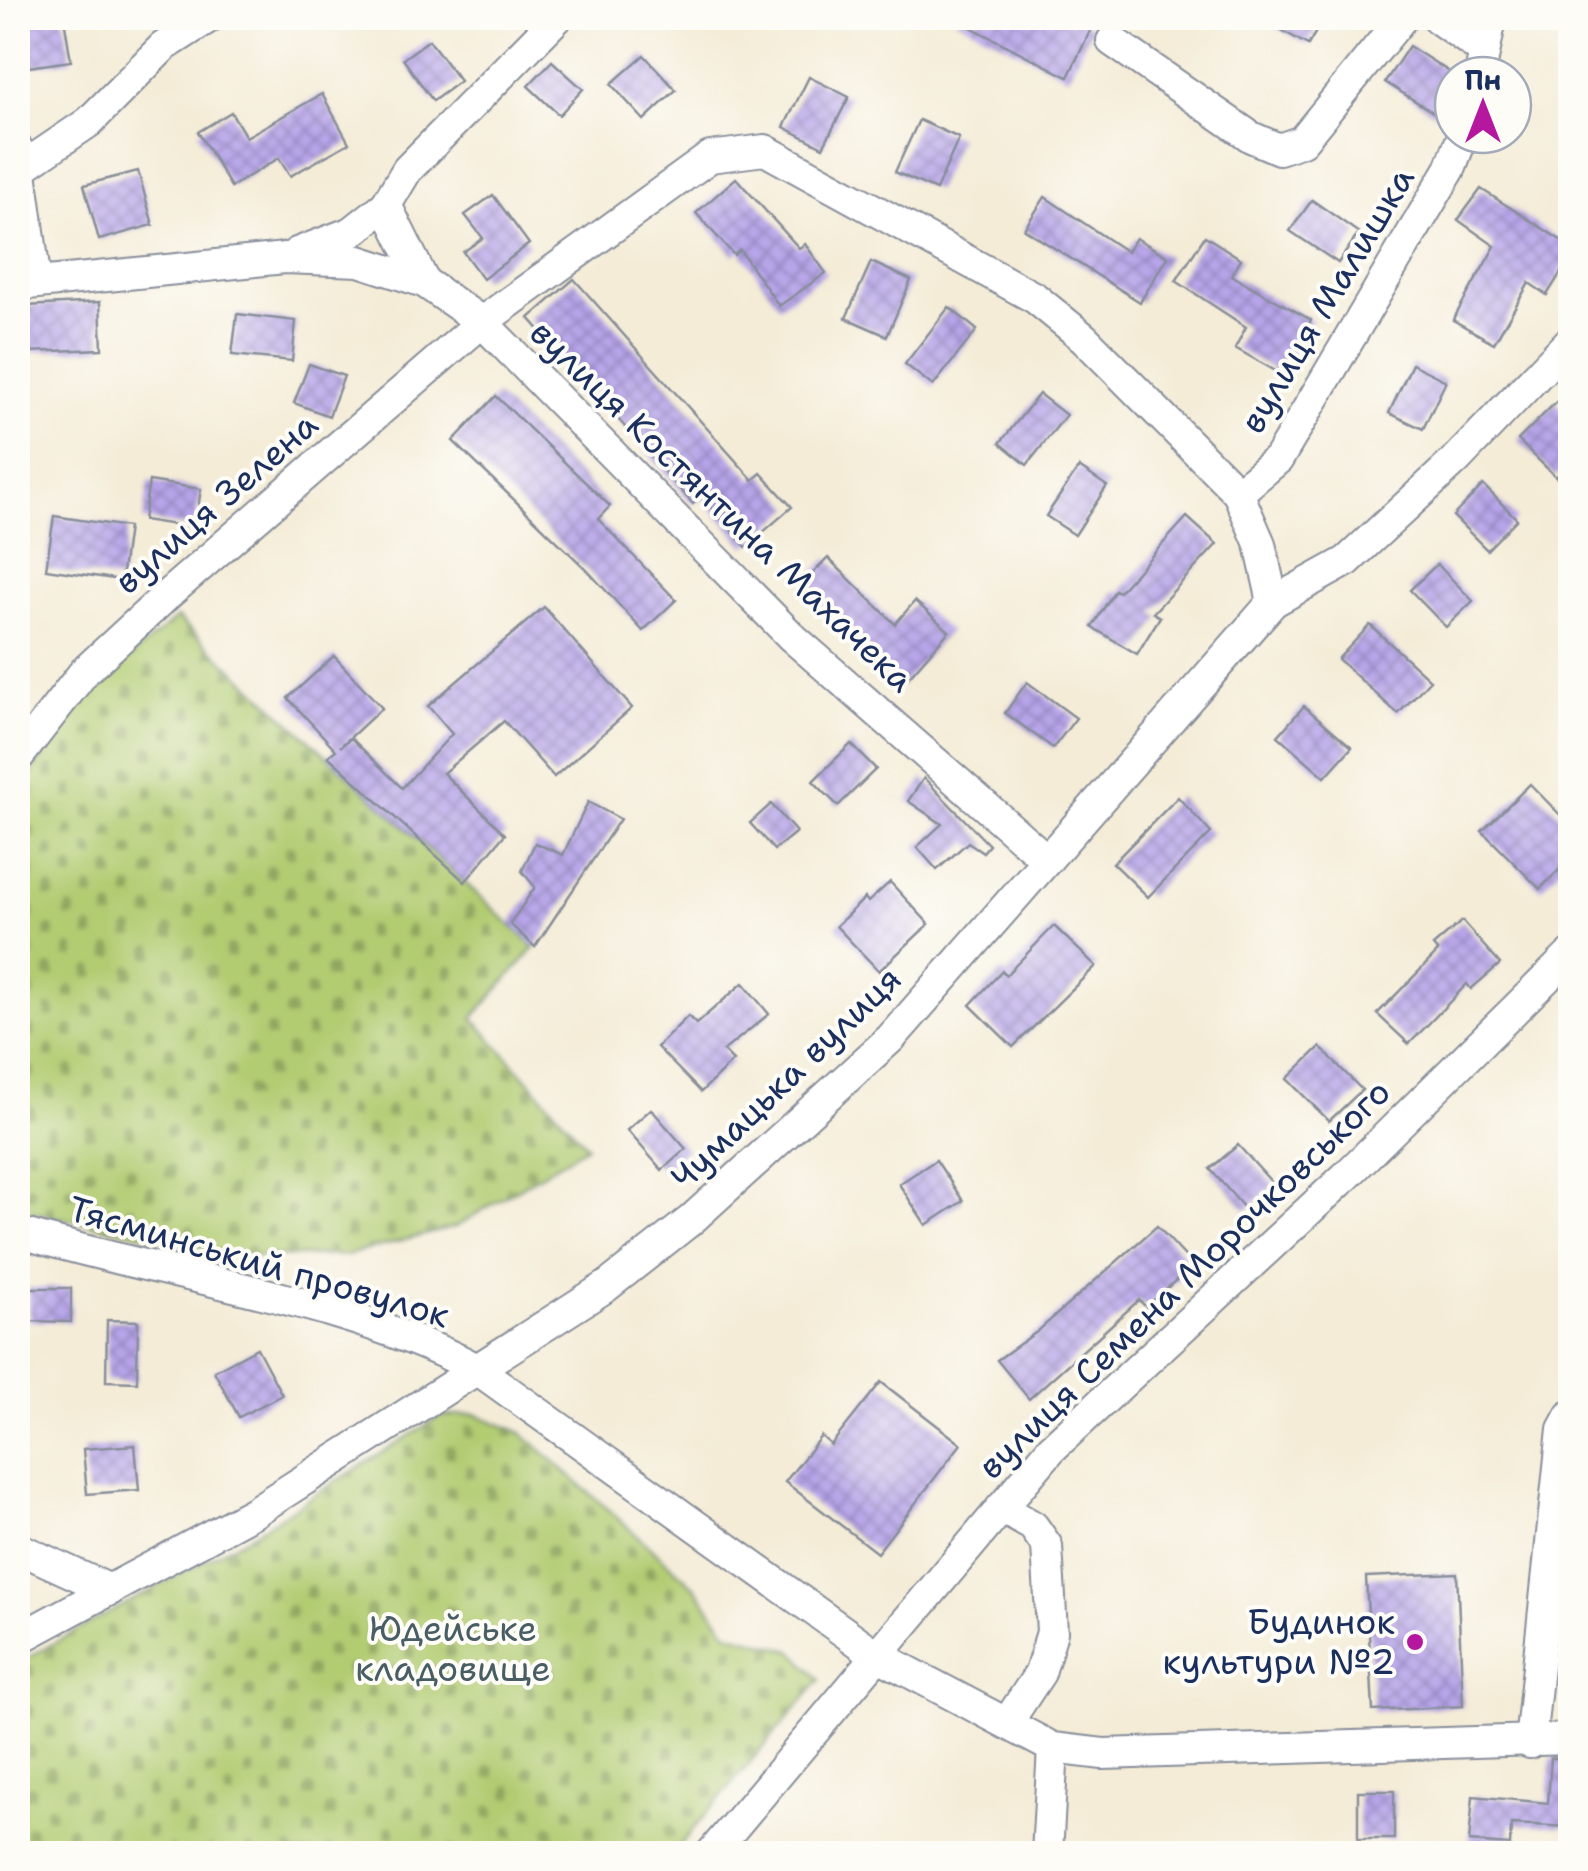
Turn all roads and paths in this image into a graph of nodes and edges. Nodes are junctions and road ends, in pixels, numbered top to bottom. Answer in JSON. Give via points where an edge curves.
{"nodes":[{"id":1,"x":208,"y":18,"type":"edge"},
{"id":2,"x":556,"y":18,"type":"edge"},
{"id":3,"x":1402,"y":18,"type":"edge"},
{"id":4,"x":1437,"y":18,"type":"edge"},
{"id":5,"x":1491,"y":18,"type":"edge"},
{"id":6,"x":1112,"y":42,"type":"dead end"},
{"id":7,"x":1474,"y":55,"type":"edge"},
{"id":8,"x":1484,"y":55,"type":"edge"},
{"id":9,"x":1455,"y":155,"type":"edge"},
{"id":10,"x":19,"y":159,"type":"edge"},
{"id":11,"x":386,"y":205,"type":"junction"},
{"id":12,"x":285,"y":258,"type":"junction"},
{"id":13,"x":424,"y":282,"type":"junction"},
{"id":14,"x":27,"y":284,"type":"edge"},
{"id":15,"x":482,"y":322,"type":"junction"},
{"id":16,"x":1570,"y":341,"type":"edge"},
{"id":17,"x":1238,"y":493,"type":"junction"},
{"id":18,"x":1272,"y":602,"type":"junction"},
{"id":19,"x":18,"y":757,"type":"edge"},
{"id":20,"x":1047,"y":860,"type":"junction"},
{"id":21,"x":1570,"y":956,"type":"edge"},
{"id":22,"x":18,"y":1232,"type":"edge"},
{"id":23,"x":477,"y":1368,"type":"junction"},
{"id":24,"x":1570,"y":1416,"type":"edge"},
{"id":25,"x":1001,"y":1508,"type":"junction"},
{"id":26,"x":18,"y":1548,"type":"edge"},
{"id":27,"x":110,"y":1590,"type":"junction"},
{"id":28,"x":18,"y":1639,"type":"edge"},
{"id":29,"x":875,"y":1654,"type":"junction"},
{"id":30,"x":1007,"y":1724,"type":"junction"},
{"id":31,"x":1570,"y":1739,"type":"edge"},
{"id":32,"x":1530,"y":1743,"type":"junction"},
{"id":33,"x":1053,"y":1748,"type":"junction"},
{"id":34,"x":711,"y":1854,"type":"edge"},
{"id":35,"x":1047,"y":1854,"type":"edge"}],
"edges":[{"from":1,"to":10,"type":"street","via":[[162,47],[89,122]]},
{"from":2,"to":11,"type":"street","via":[[407,170]]},
{"from":3,"to":6,"type":"street","via":[[1302,140],[1279,149],[1251,137]]},
{"from":4,"to":7,"type":"street"},
{"from":5,"to":8,"type":"street"},
{"from":9,"to":17,"type":"street","name":"вулиця Малишка","via":[[1278,458]]},
{"from":10,"to":14,"type":"street"},
{"from":11,"to":12,"type":"street","via":[[352,232]]},
{"from":11,"to":13,"type":"street"},
{"from":12,"to":13,"type":"street","via":[[359,262]]},
{"from":12,"to":14,"type":"street"},
{"from":13,"to":15,"type":"street","name":"вулиця Костянтина Махачека"},
{"from":15,"to":17,"type":"street","name":"вулиця Зелена","via":[[710,157],[765,150],[1035,298],[1084,338]]},
{"from":15,"to":19,"type":"street","name":"вулиця Зелена","via":[[84,672]]},
{"from":15,"to":20,"type":"street","name":"вулиця Костянтина Махачека","via":[[792,637]]},
{"from":16,"to":18,"type":"street","name":"Чумацька вулиця","via":[[1347,561]]},
{"from":17,"to":18,"type":"street","via":[[1260,544]]},
{"from":18,"to":20,"type":"street","name":"Чумацька вулиця"},
{"from":20,"to":23,"type":"street","name":"Чумацька вулиця","via":[[891,1038],[691,1220],[607,1286]]},
{"from":21,"to":25,"type":"street","name":"вулиця Семена Морочковського","via":[[1051,1450]]},
{"from":22,"to":23,"type":"street","name":"Тясминський провулок","via":[[431,1344]]},
{"from":23,"to":27,"type":"street","name":"Чумацька вулиця","via":[[254,1512]]},
{"from":23,"to":29,"type":"street","name":"Тясминський провулок"},
{"from":24,"to":32,"type":"street"},
{"from":25,"to":29,"type":"street","name":"вулиця Семена Морочковського"},
{"from":25,"to":30,"type":"street","via":[[1033,1526],[1047,1546],[1052,1632],[1040,1673]]},
{"from":26,"to":27,"type":"street"},
{"from":27,"to":28,"type":"street","name":"Чумацька вулиця"},
{"from":29,"to":30,"type":"street","name":"Тясминський провулок"},
{"from":29,"to":34,"type":"street","name":"вулиця Семена Морочковського"},
{"from":30,"to":33,"type":"street","name":"Тясминський провулок"},
{"from":31,"to":32,"type":"street"},
{"from":32,"to":33,"type":"street","via":[[1103,1754]]},
{"from":33,"to":35,"type":"street"}]}
